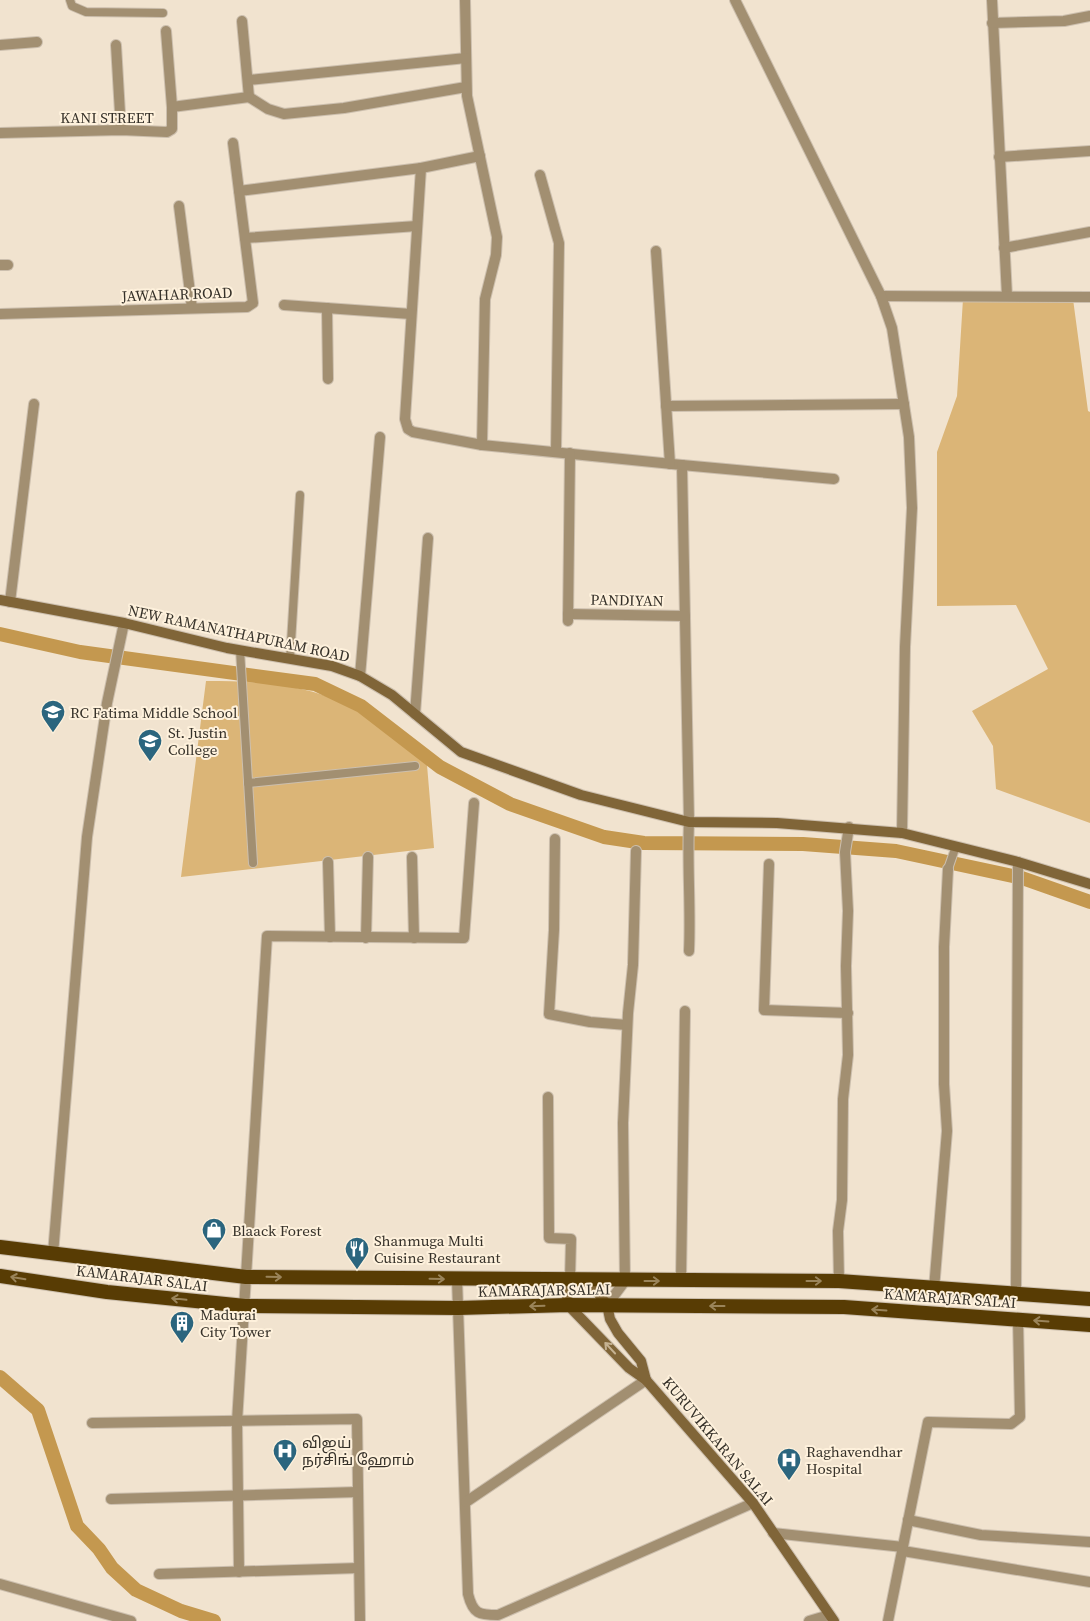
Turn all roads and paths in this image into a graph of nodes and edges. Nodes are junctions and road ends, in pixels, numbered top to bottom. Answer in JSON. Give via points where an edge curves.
{"nodes":[{"id":1,"x":70,"y":0,"type":"edge"},
{"id":2,"x":466,"y":0,"type":"edge"},
{"id":3,"x":735,"y":0,"type":"edge"},
{"id":4,"x":992,"y":0,"type":"edge"},
{"id":5,"x":163,"y":13,"type":"dead end"},
{"id":6,"x":1090,"y":16,"type":"edge"},
{"id":7,"x":242,"y":21,"type":"dead end"},
{"id":8,"x":992,"y":23,"type":"junction"},
{"id":9,"x":166,"y":32,"type":"dead end"},
{"id":10,"x":37,"y":42,"type":"dead end"},
{"id":11,"x":0,"y":45,"type":"edge"},
{"id":12,"x":116,"y":45,"type":"dead end"},
{"id":13,"x":466,"y":58,"type":"junction"},
{"id":14,"x":249,"y":80,"type":"junction"},
{"id":15,"x":466,"y":88,"type":"junction"},
{"id":16,"x":250,"y":97,"type":"junction"},
{"id":17,"x":172,"y":107,"type":"junction"},
{"id":18,"x":122,"y":130,"type":"junction"},
{"id":19,"x":0,"y":133,"type":"edge"},
{"id":20,"x":233,"y":143,"type":"dead end"},
{"id":21,"x":1090,"y":151,"type":"edge"},
{"id":22,"x":480,"y":156,"type":"junction"},
{"id":23,"x":999,"y":157,"type":"junction"},
{"id":24,"x":421,"y":168,"type":"junction"},
{"id":25,"x":540,"y":175,"type":"dead end"},
{"id":26,"x":239,"y":190,"type":"junction"},
{"id":27,"x":179,"y":206,"type":"dead end"},
{"id":28,"x":417,"y":226,"type":"junction"},
{"id":29,"x":1090,"y":232,"type":"edge"},
{"id":30,"x":245,"y":238,"type":"junction"},
{"id":31,"x":1004,"y":248,"type":"junction"},
{"id":32,"x":656,"y":251,"type":"dead end"},
{"id":33,"x":882,"y":296,"type":"junction"},
{"id":34,"x":1007,"y":296,"type":"junction"},
{"id":35,"x":1090,"y":297,"type":"edge"},
{"id":36,"x":284,"y":305,"type":"dead end"},
{"id":37,"x":192,"y":308,"type":"junction"},
{"id":38,"x":327,"y":308,"type":"junction"},
{"id":39,"x":0,"y":314,"type":"edge"},
{"id":40,"x":412,"y":314,"type":"junction"},
{"id":41,"x":328,"y":380,"type":"dead end"},
{"id":42,"x":34,"y":404,"type":"dead end"},
{"id":43,"x":904,"y":404,"type":"junction"},
{"id":44,"x":666,"y":406,"type":"junction"},
{"id":45,"x":380,"y":437,"type":"dead end"},
{"id":46,"x":482,"y":445,"type":"junction"},
{"id":47,"x":556,"y":452,"type":"junction"},
{"id":48,"x":570,"y":453,"type":"junction"},
{"id":49,"x":670,"y":464,"type":"junction"},
{"id":50,"x":682,"y":465,"type":"junction"},
{"id":51,"x":834,"y":479,"type":"dead end"},
{"id":52,"x":300,"y":495,"type":"dead end"},
{"id":53,"x":428,"y":538,"type":"dead end"},
{"id":54,"x":5,"y":601,"type":"edge"},
{"id":55,"x":685,"y":616,"type":"junction"},
{"id":56,"x":124,"y":623,"type":"junction"},
{"id":57,"x":240,"y":650,"type":"junction"},
{"id":58,"x":290,"y":659,"type":"junction"},
{"id":59,"x":360,"y":676,"type":"junction"},
{"id":60,"x":415,"y":714,"type":"junction"},
{"id":61,"x":415,"y":766,"type":"dead end"},
{"id":62,"x":248,"y":783,"type":"junction"},
{"id":63,"x":474,"y":803,"type":"dead end"},
{"id":64,"x":689,"y":822,"type":"junction"},
{"id":65,"x":849,"y":827,"type":"junction"},
{"id":66,"x":902,"y":833,"type":"junction"},
{"id":67,"x":555,"y":839,"type":"dead end"},
{"id":68,"x":636,"y":851,"type":"dead end"},
{"id":69,"x":953,"y":851,"type":"junction"},
{"id":70,"x":368,"y":857,"type":"dead end"},
{"id":71,"x":412,"y":857,"type":"dead end"},
{"id":72,"x":328,"y":862,"type":"dead end"},
{"id":73,"x":1018,"y":862,"type":"junction"},
{"id":74,"x":253,"y":863,"type":"dead end"},
{"id":75,"x":769,"y":864,"type":"dead end"},
{"id":76,"x":948,"y":869,"type":"joint"},
{"id":77,"x":1090,"y":884,"type":"edge"},
{"id":78,"x":330,"y":937,"type":"junction"},
{"id":79,"x":366,"y":938,"type":"junction"},
{"id":80,"x":414,"y":938,"type":"junction"},
{"id":81,"x":689,"y":951,"type":"dead end"},
{"id":82,"x":685,"y":1011,"type":"dead end"},
{"id":83,"x":848,"y":1013,"type":"junction"},
{"id":84,"x":628,"y":1025,"type":"junction"},
{"id":85,"x":548,"y":1097,"type":"dead end"},
{"id":86,"x":0,"y":1247,"type":"edge"},
{"id":87,"x":53,"y":1254,"type":"junction"},
{"id":88,"x":0,"y":1276,"type":"edge"},
{"id":89,"x":246,"y":1277,"type":"junction"},
{"id":90,"x":457,"y":1279,"type":"junction"},
{"id":91,"x":568,"y":1280,"type":"junction"},
{"id":92,"x":589,"y":1281,"type":"junction"},
{"id":93,"x":625,"y":1281,"type":"junction"},
{"id":94,"x":681,"y":1281,"type":"junction"},
{"id":95,"x":839,"y":1281,"type":"junction"},
{"id":96,"x":934,"y":1289,"type":"junction"},
{"id":97,"x":1016,"y":1294,"type":"junction"},
{"id":98,"x":1090,"y":1299,"type":"edge"},
{"id":99,"x":568,"y":1305,"type":"junction"},
{"id":100,"x":244,"y":1306,"type":"junction"},
{"id":101,"x":607,"y":1306,"type":"junction"},
{"id":102,"x":458,"y":1308,"type":"junction"},
{"id":103,"x":1018,"y":1319,"type":"junction"},
{"id":104,"x":1090,"y":1325,"type":"edge"},
{"id":105,"x":646,"y":1380,"type":"junction"},
{"id":106,"x":237,"y":1422,"type":"junction"},
{"id":107,"x":92,"y":1423,"type":"dead end"},
{"id":108,"x":358,"y":1492,"type":"junction"},
{"id":109,"x":237,"y":1496,"type":"junction"},
{"id":110,"x":112,"y":1499,"type":"dead end"},
{"id":111,"x":466,"y":1502,"type":"junction"},
{"id":112,"x":752,"y":1503,"type":"junction"},
{"id":113,"x":908,"y":1520,"type":"junction"},
{"id":114,"x":773,"y":1533,"type":"junction"},
{"id":115,"x":1090,"y":1542,"type":"edge"},
{"id":116,"x":903,"y":1549,"type":"junction"},
{"id":117,"x":359,"y":1568,"type":"junction"},
{"id":118,"x":239,"y":1572,"type":"junction"},
{"id":119,"x":159,"y":1574,"type":"dead end"},
{"id":120,"x":1090,"y":1582,"type":"edge"},
{"id":121,"x":0,"y":1584,"type":"edge"},
{"id":122,"x":832,"y":1618,"type":"edge"},
{"id":123,"x":131,"y":1621,"type":"edge"},
{"id":124,"x":360,"y":1621,"type":"edge"},
{"id":125,"x":809,"y":1621,"type":"edge"},
{"id":126,"x":888,"y":1621,"type":"edge"}],
"edges":[{"from":1,"to":5,"type":"lane","via":[[72,6],[86,12]]},
{"from":2,"to":13,"type":"street"},
{"from":3,"to":33,"type":"street"},
{"from":4,"to":8,"type":"street"},
{"from":6,"to":8,"type":"street","via":[[1064,21]]},
{"from":7,"to":14,"type":"street"},
{"from":8,"to":23,"type":"street"},
{"from":9,"to":17,"type":"street"},
{"from":10,"to":11,"type":"street"},
{"from":12,"to":18,"type":"street"},
{"from":13,"to":14,"type":"street"},
{"from":13,"to":15,"type":"street"},
{"from":14,"to":16,"type":"street"},
{"from":15,"to":16,"type":"street","via":[[344,108],[284,114],[268,109]]},
{"from":15,"to":22,"type":"street"},
{"from":16,"to":17,"type":"street","name":"KANI STREET"},
{"from":17,"to":18,"type":"street","name":"KANI STREET","via":[[172,129],[167,132]]},
{"from":18,"to":19,"type":"street","name":"KANI STREET"},
{"from":20,"to":26,"type":"street","name":"JAWAHAR ROAD"},
{"from":21,"to":23,"type":"street"},
{"from":22,"to":24,"type":"street"},
{"from":22,"to":46,"type":"street","via":[[497,237],[485,299]]},
{"from":23,"to":31,"type":"street"},
{"from":24,"to":26,"type":"street"},
{"from":24,"to":28,"type":"street"},
{"from":25,"to":47,"type":"street","via":[[558,242]]},
{"from":26,"to":30,"type":"street","name":"JAWAHAR ROAD"},
{"from":27,"to":37,"type":"street"},
{"from":28,"to":30,"type":"street"},
{"from":28,"to":40,"type":"street"},
{"from":29,"to":31,"type":"street"},
{"from":30,"to":37,"type":"street","name":"JAWAHAR ROAD","via":[[253,303],[247,307]]},
{"from":31,"to":34,"type":"street"},
{"from":32,"to":44,"type":"street"},
{"from":33,"to":34,"type":"street"},
{"from":33,"to":43,"type":"street","via":[[892,328]]},
{"from":34,"to":35,"type":"street"},
{"from":36,"to":38,"type":"street"},
{"from":37,"to":39,"type":"street","name":"JAWAHAR ROAD"},
{"from":38,"to":40,"type":"street"},
{"from":38,"to":41,"type":"street"},
{"from":40,"to":46,"type":"street","via":[[405,420],[408,429]]},
{"from":42,"to":54,"type":"street"},
{"from":43,"to":44,"type":"street"},
{"from":43,"to":66,"type":"street","via":[[912,508],[905,647]]},
{"from":44,"to":49,"type":"street"},
{"from":45,"to":59,"type":"street"},
{"from":46,"to":47,"type":"street"},
{"from":47,"to":48,"type":"street"},
{"from":48,"to":49,"type":"street"},
{"from":48,"to":55,"type":"street","name":"PANDIYAN","via":[[568,618]]},
{"from":49,"to":50,"type":"street"},
{"from":50,"to":51,"type":"street"},
{"from":50,"to":55,"type":"street"},
{"from":52,"to":58,"type":"lane"},
{"from":53,"to":60,"type":"street"},
{"from":54,"to":56,"type":"main road","name":"NEW RAMANATHAPURAM ROAD"},
{"from":55,"to":64,"type":"street"},
{"from":56,"to":57,"type":"main road","name":"NEW RAMANATHAPURAM ROAD"},
{"from":56,"to":87,"type":"street","via":[[87,837]]},
{"from":57,"to":58,"type":"main road","name":"NEW RAMANATHAPURAM ROAD"},
{"from":57,"to":62,"type":"lane"},
{"from":58,"to":59,"type":"main road","name":"NEW RAMANATHAPURAM ROAD","via":[[332,666]]},
{"from":59,"to":60,"type":"main road","name":"NEW RAMANATHAPURAM ROAD","via":[[392,695]]},
{"from":60,"to":64,"type":"main road","name":"NEW RAMANATHAPURAM ROAD","via":[[461,752],[581,795]]},
{"from":61,"to":62,"type":"lane"},
{"from":62,"to":74,"type":"lane"},
{"from":63,"to":80,"type":"street","via":[[464,938]]},
{"from":64,"to":65,"type":"main road","name":"NEW RAMANATHAPURAM ROAD"},
{"from":64,"to":81,"type":"street"},
{"from":65,"to":66,"type":"main road","name":"NEW RAMANATHAPURAM ROAD"},
{"from":65,"to":83,"type":"street","via":[[845,852]]},
{"from":66,"to":69,"type":"main road","name":"NEW RAMANATHAPURAM ROAD"},
{"from":67,"to":84,"type":"street","via":[[549,1014]]},
{"from":68,"to":84,"type":"street","via":[[634,965]]},
{"from":69,"to":73,"type":"main road","name":"NEW RAMANATHAPURAM ROAD"},
{"from":69,"to":76,"type":"lane"},
{"from":70,"to":79,"type":"street"},
{"from":71,"to":80,"type":"street"},
{"from":72,"to":78,"type":"street"},
{"from":73,"to":77,"type":"main road","name":"NEW RAMANATHAPURAM ROAD"},
{"from":73,"to":97,"type":"street"},
{"from":75,"to":83,"type":"street","via":[[764,1010]]},
{"from":76,"to":96,"type":"street","via":[[944,947],[947,1130]]},
{"from":78,"to":79,"type":"street"},
{"from":78,"to":89,"type":"street","via":[[267,936]]},
{"from":79,"to":80,"type":"street"},
{"from":82,"to":94,"type":"street"},
{"from":83,"to":95,"type":"street","via":[[842,1200],[838,1231]]},
{"from":84,"to":93,"type":"street","via":[[623,1123]]},
{"from":85,"to":91,"type":"street","via":[[549,1238],[571,1239]]},
{"from":86,"to":87,"type":"highway","name":"KAMARAJAR SALAI"},
{"from":87,"to":89,"type":"highway","name":"KAMARAJAR SALAI"},
{"from":100,"to":88,"type":"highway","name":"KAMARAJAR SALAI","one_way":true,"via":[[107,1292]]},
{"from":89,"to":90,"type":"highway","name":"KAMARAJAR SALAI","one_way":true},
{"from":89,"to":100,"type":"street"},
{"from":90,"to":91,"type":"highway","name":"KAMARAJAR SALAI"},
{"from":90,"to":102,"type":"street"},
{"from":91,"to":92,"type":"highway","name":"KAMARAJAR SALAI"},
{"from":91,"to":99,"type":"main road"},
{"from":92,"to":93,"type":"highway","name":"KAMARAJAR SALAI"},
{"from":92,"to":101,"type":"main road","name":"KURUVIKKARAN SALAI"},
{"from":93,"to":94,"type":"highway","name":"KAMARAJAR SALAI","one_way":true},
{"from":93,"to":101,"type":"street"},
{"from":94,"to":95,"type":"highway","name":"KAMARAJAR SALAI","one_way":true},
{"from":95,"to":96,"type":"highway","name":"KAMARAJAR SALAI"},
{"from":96,"to":97,"type":"highway","name":"KAMARAJAR SALAI"},
{"from":97,"to":98,"type":"highway","name":"KAMARAJAR SALAI"},
{"from":99,"to":101,"type":"highway","name":"KAMARAJAR SALAI"},
{"from":99,"to":102,"type":"highway","name":"KAMARAJAR SALAI","one_way":true},
{"from":105,"to":99,"type":"main road","name":"KURUVIKKARAN SALAI","one_way":true,"via":[[629,1368]]},
{"from":100,"to":102,"type":"highway","name":"KAMARAJAR SALAI"},
{"from":100,"to":106,"type":"street"},
{"from":103,"to":101,"type":"highway","name":"KAMARAJAR SALAI","one_way":true,"via":[[844,1307]]},
{"from":101,"to":105,"type":"main road","name":"KURUVIKKARAN SALAI","via":[[618,1334],[642,1361]]},
{"from":102,"to":111,"type":"street"},
{"from":104,"to":103,"type":"highway","name":"KAMARAJAR SALAI","one_way":true},
{"from":103,"to":113,"type":"street","via":[[1020,1417],[1011,1424],[928,1422]]},
{"from":105,"to":111,"type":"street"},
{"from":105,"to":112,"type":"main road","name":"KURUVIKKARAN SALAI"},
{"from":106,"to":107,"type":"street"},
{"from":106,"to":108,"type":"street","via":[[357,1419]]},
{"from":106,"to":109,"type":"street"},
{"from":108,"to":109,"type":"street"},
{"from":108,"to":117,"type":"street"},
{"from":109,"to":110,"type":"street"},
{"from":109,"to":118,"type":"street"},
{"from":111,"to":112,"type":"street","via":[[468,1594],[472,1608],[482,1615],[498,1615]]},
{"from":112,"to":114,"type":"main road","name":"KURUVIKKARAN SALAI"},
{"from":113,"to":115,"type":"street","via":[[981,1535]]},
{"from":113,"to":116,"type":"street"},
{"from":114,"to":116,"type":"street"},
{"from":114,"to":122,"type":"main road","name":"KURUVIKKARAN SALAI"},
{"from":116,"to":120,"type":"street"},
{"from":116,"to":126,"type":"street"},
{"from":117,"to":118,"type":"street"},
{"from":117,"to":124,"type":"street"},
{"from":118,"to":119,"type":"street"},
{"from":121,"to":123,"type":"street"},
{"from":122,"to":125,"type":"street"}]}
